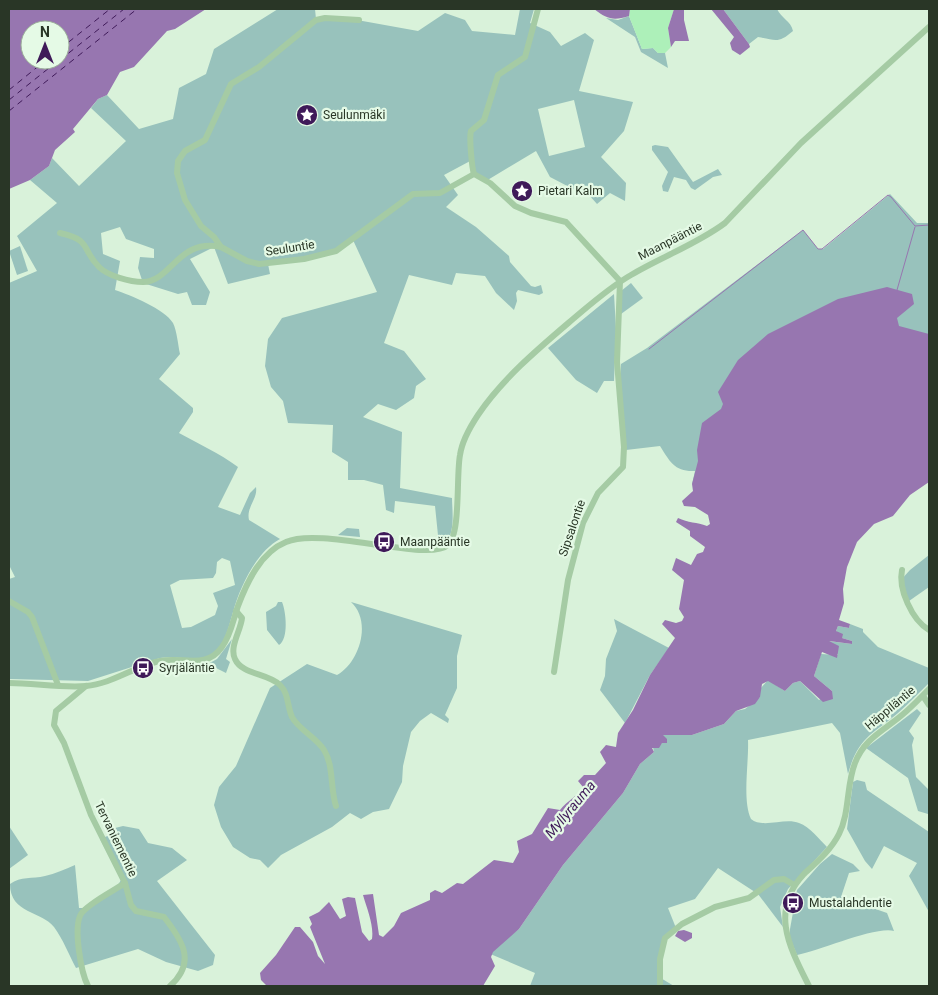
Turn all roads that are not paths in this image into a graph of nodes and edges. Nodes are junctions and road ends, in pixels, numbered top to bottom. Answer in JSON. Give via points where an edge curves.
{"nodes":[{"id":1,"x":538,"y":9,"type":"edge"},
{"id":2,"x":359,"y":20,"type":"dead end"},
{"id":3,"x":929,"y":27,"type":"edge"},
{"id":4,"x":474,"y":174,"type":"junction"},
{"id":5,"x":60,"y":233,"type":"dead end"},
{"id":6,"x":221,"y":247,"type":"junction"},
{"id":7,"x":620,"y":282,"type":"junction"},
{"id":8,"x":902,"y":570,"type":"dead end"},
{"id":9,"x":9,"y":601,"type":"edge"},
{"id":10,"x":236,"y":611,"type":"junction"},
{"id":11,"x":929,"y":630,"type":"edge"},
{"id":12,"x":554,"y":672,"type":"dead end"},
{"id":13,"x":9,"y":683,"type":"edge"},
{"id":14,"x":58,"y":685,"type":"junction"},
{"id":15,"x":86,"y":686,"type":"junction"},
{"id":16,"x":929,"y":689,"type":"edge"},
{"id":17,"x":922,"y":696,"type":"junction"},
{"id":18,"x":929,"y":705,"type":"edge"},
{"id":19,"x":336,"y":806,"type":"dead end"},
{"id":20,"x":126,"y":883,"type":"junction"},
{"id":21,"x":794,"y":886,"type":"junction"},
{"id":22,"x":88,"y":986,"type":"edge"},
{"id":23,"x":170,"y":986,"type":"edge"},
{"id":24,"x":660,"y":986,"type":"edge"},
{"id":25,"x":809,"y":986,"type":"edge"}],
"edges":[{"from":1,"to":4,"type":"street","via":[[525,57],[498,75],[484,120],[471,131]]},
{"from":2,"to":6,"type":"street","name":"Seuluntie","via":[[320,18],[259,67],[231,84],[205,140],[181,156],[177,173],[185,200],[201,226]]},
{"from":3,"to":7,"type":"street","name":"Maanpääntie","via":[[801,143],[712,233]]},
{"from":4,"to":6,"type":"street","name":"Seuluntie","via":[[440,193],[413,194],[336,251],[304,259],[259,264]]},
{"from":4,"to":7,"type":"street","via":[[519,208],[566,222]]},
{"from":5,"to":6,"type":"street","via":[[80,240],[104,271],[136,281],[153,279],[188,251]]},
{"from":7,"to":10,"type":"street","name":"Maanpääntie","via":[[521,365],[476,418],[460,454],[456,527],[449,544],[430,551],[336,540],[292,540],[273,549],[263,560]]},
{"from":7,"to":12,"type":"street","name":"Sipsalontie","via":[[617,362],[624,447],[622,467],[598,493],[583,523],[568,580]]},
{"from":8,"to":11,"type":"street","via":[[901,585],[918,620]]},
{"from":9,"to":14,"type":"street","via":[[32,617]]},
{"from":10,"to":15,"type":"street","name":"Maanpääntie","via":[[227,639],[210,659],[199,662],[165,660]]},
{"from":10,"to":19,"type":"street","via":[[242,618],[233,651],[235,660],[244,669],[273,679],[284,688],[293,720],[326,752]]},
{"from":13,"to":14,"type":"street","name":"Maanpääntie"},
{"from":14,"to":15,"type":"street","name":"Maanpääntie"},
{"from":15,"to":20,"type":"street","name":"Tervaniementie","via":[[56,711],[54,725],[91,815]]},
{"from":16,"to":17,"type":"street","name":"Häppiläntie"},
{"from":17,"to":18,"type":"street"},
{"from":17,"to":21,"type":"street","name":"Häppiläntie","via":[[864,746],[854,764],[839,834]]},
{"from":20,"to":22,"type":"street","via":[[83,911],[78,922],[83,976]]},
{"from":20,"to":23,"type":"street","name":"Tervaniementie","via":[[131,905],[136,911],[164,917],[186,952],[181,972]]},
{"from":21,"to":24,"type":"street","via":[[784,879],[774,880],[749,898],[715,907],[682,924],[665,938]]},
{"from":21,"to":25,"type":"street","name":"Häppiläntie","via":[[785,918],[787,938]]}]}
